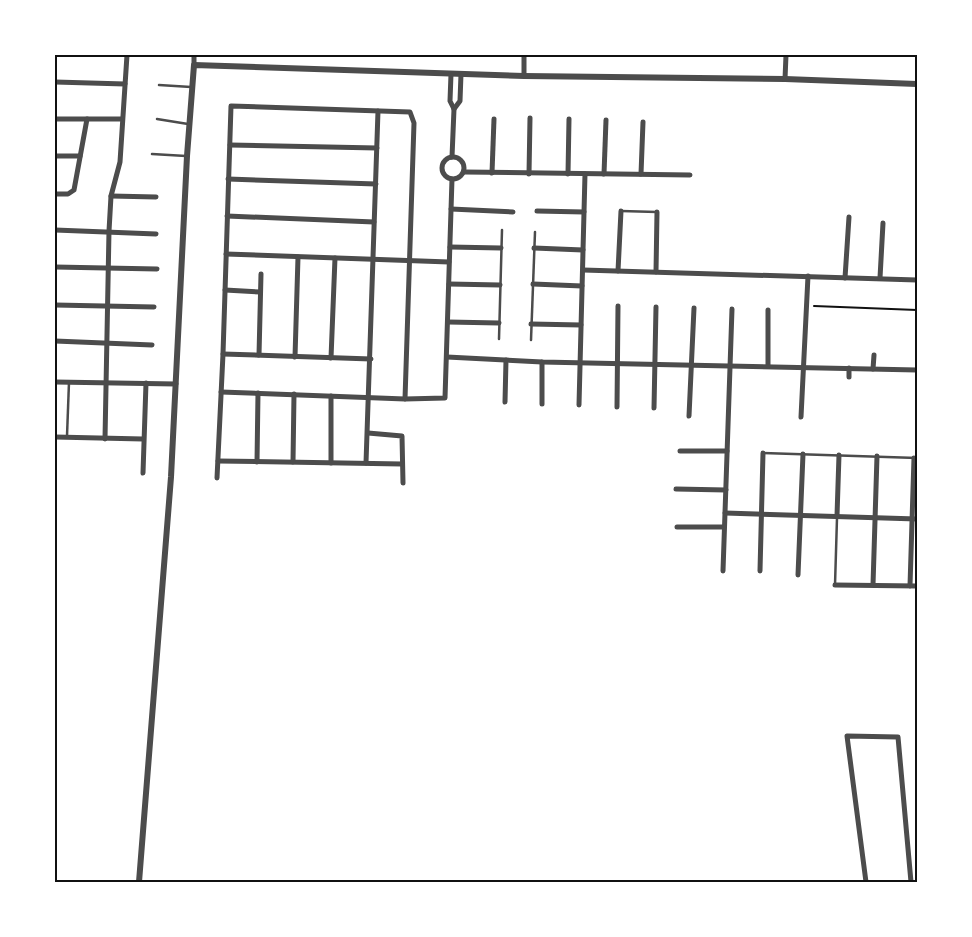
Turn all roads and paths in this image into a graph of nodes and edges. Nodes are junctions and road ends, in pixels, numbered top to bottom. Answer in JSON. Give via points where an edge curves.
{"nodes":[{"id":1,"x":127,"y":55,"type":"edge"},
{"id":2,"x":194,"y":55,"type":"edge"},
{"id":3,"x":524,"y":55,"type":"edge"},
{"id":4,"x":786,"y":55,"type":"edge"},
{"id":5,"x":194,"y":65,"type":"junction"},
{"id":6,"x":451,"y":74,"type":"junction"},
{"id":7,"x":461,"y":74,"type":"junction"},
{"id":8,"x":524,"y":76,"type":"junction"},
{"id":9,"x":785,"y":79,"type":"junction"},
{"id":10,"x":55,"y":82,"type":"edge"},
{"id":11,"x":125,"y":84,"type":"junction"},
{"id":12,"x":917,"y":84,"type":"edge"},
{"id":13,"x":160,"y":85,"type":"dead end"},
{"id":14,"x":192,"y":87,"type":"junction"},
{"id":15,"x":454,"y":109,"type":"junction"},
{"id":16,"x":378,"y":111,"type":"junction"},
{"id":17,"x":530,"y":118,"type":"dead end"},
{"id":18,"x":55,"y":119,"type":"edge"},
{"id":19,"x":87,"y":119,"type":"junction"},
{"id":20,"x":122,"y":119,"type":"junction"},
{"id":21,"x":157,"y":119,"type":"dead end"},
{"id":22,"x":494,"y":119,"type":"dead end"},
{"id":23,"x":568,"y":119,"type":"dead end"},
{"id":24,"x":606,"y":120,"type":"dead end"},
{"id":25,"x":643,"y":122,"type":"dead end"},
{"id":26,"x":189,"y":124,"type":"junction"},
{"id":27,"x":230,"y":145,"type":"junction"},
{"id":28,"x":377,"y":148,"type":"junction"},
{"id":29,"x":152,"y":154,"type":"dead end"},
{"id":30,"x":55,"y":156,"type":"edge"},
{"id":31,"x":80,"y":156,"type":"junction"},
{"id":32,"x":187,"y":156,"type":"junction"},
{"id":33,"x":452,"y":157,"type":"junction"},
{"id":34,"x":464,"y":172,"type":"junction"},
{"id":35,"x":492,"y":174,"type":"junction"},
{"id":36,"x":528,"y":174,"type":"junction"},
{"id":37,"x":568,"y":174,"type":"junction"},
{"id":38,"x":585,"y":174,"type":"junction"},
{"id":39,"x":604,"y":174,"type":"junction"},
{"id":40,"x":641,"y":174,"type":"junction"},
{"id":41,"x":690,"y":175,"type":"dead end"},
{"id":42,"x":228,"y":179,"type":"junction"},
{"id":43,"x":452,"y":179,"type":"junction"},
{"id":44,"x":376,"y":184,"type":"junction"},
{"id":45,"x":55,"y":194,"type":"edge"},
{"id":46,"x":111,"y":196,"type":"junction"},
{"id":47,"x":156,"y":198,"type":"dead end"},
{"id":48,"x":451,"y":209,"type":"junction"},
{"id":49,"x":537,"y":211,"type":"dead end"},
{"id":50,"x":621,"y":211,"type":"joint"},
{"id":51,"x":514,"y":212,"type":"dead end"},
{"id":52,"x":584,"y":212,"type":"junction"},
{"id":53,"x":657,"y":212,"type":"joint"},
{"id":54,"x":227,"y":216,"type":"junction"},
{"id":55,"x":849,"y":217,"type":"dead end"},
{"id":56,"x":374,"y":222,"type":"junction"},
{"id":57,"x":883,"y":223,"type":"dead end"},
{"id":58,"x":55,"y":230,"type":"edge"},
{"id":59,"x":502,"y":230,"type":"dead end"},
{"id":60,"x":109,"y":231,"type":"junction"},
{"id":61,"x":535,"y":232,"type":"dead end"},
{"id":62,"x":156,"y":234,"type":"dead end"},
{"id":63,"x":450,"y":247,"type":"junction"},
{"id":64,"x":501,"y":248,"type":"junction"},
{"id":65,"x":534,"y":248,"type":"junction"},
{"id":66,"x":583,"y":250,"type":"junction"},
{"id":67,"x":226,"y":254,"type":"junction"},
{"id":68,"x":298,"y":257,"type":"junction"},
{"id":69,"x":335,"y":258,"type":"junction"},
{"id":70,"x":373,"y":259,"type":"junction"},
{"id":71,"x":410,"y":260,"type":"junction"},
{"id":72,"x":449,"y":262,"type":"junction"},
{"id":73,"x":55,"y":267,"type":"edge"},
{"id":74,"x":108,"y":267,"type":"junction"},
{"id":75,"x":157,"y":269,"type":"dead end"},
{"id":76,"x":583,"y":270,"type":"junction"},
{"id":77,"x":618,"y":271,"type":"junction"},
{"id":78,"x":656,"y":272,"type":"junction"},
{"id":79,"x":261,"y":274,"type":"dead end"},
{"id":80,"x":808,"y":276,"type":"junction"},
{"id":81,"x":845,"y":278,"type":"junction"},
{"id":82,"x":880,"y":278,"type":"junction"},
{"id":83,"x":917,"y":280,"type":"edge"},
{"id":84,"x":449,"y":284,"type":"junction"},
{"id":85,"x":533,"y":284,"type":"junction"},
{"id":86,"x":500,"y":285,"type":"junction"},
{"id":87,"x":582,"y":286,"type":"junction"},
{"id":88,"x":225,"y":290,"type":"junction"},
{"id":89,"x":260,"y":292,"type":"junction"},
{"id":90,"x":55,"y":304,"type":"edge"},
{"id":91,"x":107,"y":306,"type":"junction"},
{"id":92,"x":618,"y":306,"type":"dead end"},
{"id":93,"x":806,"y":306,"type":"junction"},
{"id":94,"x":656,"y":307,"type":"dead end"},
{"id":95,"x":154,"y":308,"type":"dead end"},
{"id":96,"x":694,"y":308,"type":"dead end"},
{"id":97,"x":732,"y":309,"type":"dead end"},
{"id":98,"x":768,"y":310,"type":"dead end"},
{"id":99,"x":917,"y":310,"type":"edge"},
{"id":100,"x":448,"y":322,"type":"junction"},
{"id":101,"x":499,"y":323,"type":"junction"},
{"id":102,"x":531,"y":324,"type":"junction"},
{"id":103,"x":581,"y":325,"type":"junction"},
{"id":104,"x":499,"y":339,"type":"dead end"},
{"id":105,"x":531,"y":340,"type":"dead end"},
{"id":106,"x":55,"y":341,"type":"edge"},
{"id":107,"x":106,"y":342,"type":"junction"},
{"id":108,"x":152,"y":345,"type":"dead end"},
{"id":109,"x":223,"y":354,"type":"junction"},
{"id":110,"x":259,"y":355,"type":"junction"},
{"id":111,"x":874,"y":355,"type":"dead end"},
{"id":112,"x":295,"y":357,"type":"junction"},
{"id":113,"x":446,"y":357,"type":"junction"},
{"id":114,"x":331,"y":358,"type":"junction"},
{"id":115,"x":371,"y":360,"type":"junction"},
{"id":116,"x":506,"y":360,"type":"junction"},
{"id":117,"x":542,"y":362,"type":"junction"},
{"id":118,"x":580,"y":362,"type":"junction"},
{"id":119,"x":618,"y":363,"type":"junction"},
{"id":120,"x":656,"y":364,"type":"junction"},
{"id":121,"x":691,"y":364,"type":"junction"},
{"id":122,"x":730,"y":366,"type":"junction"},
{"id":123,"x":768,"y":366,"type":"junction"},
{"id":124,"x":802,"y":367,"type":"junction"},
{"id":125,"x":849,"y":368,"type":"junction"},
{"id":126,"x":873,"y":369,"type":"junction"},
{"id":127,"x":917,"y":370,"type":"edge"},
{"id":128,"x":850,"y":376,"type":"dead end"},
{"id":129,"x":55,"y":382,"type":"edge"},
{"id":130,"x":68,"y":382,"type":"junction"},
{"id":131,"x":105,"y":382,"type":"junction"},
{"id":132,"x":146,"y":383,"type":"junction"},
{"id":133,"x":176,"y":384,"type":"junction"},
{"id":134,"x":221,"y":392,"type":"junction"},
{"id":135,"x":258,"y":393,"type":"junction"},
{"id":136,"x":294,"y":394,"type":"junction"},
{"id":137,"x":331,"y":396,"type":"junction"},
{"id":138,"x":369,"y":397,"type":"junction"},
{"id":139,"x":405,"y":399,"type":"junction"},
{"id":140,"x":505,"y":402,"type":"dead end"},
{"id":141,"x":542,"y":404,"type":"dead end"},
{"id":142,"x":579,"y":406,"type":"dead end"},
{"id":143,"x":617,"y":407,"type":"dead end"},
{"id":144,"x":654,"y":408,"type":"dead end"},
{"id":145,"x":690,"y":416,"type":"dead end"},
{"id":146,"x":801,"y":417,"type":"dead end"},
{"id":147,"x":368,"y":433,"type":"junction"},
{"id":148,"x":55,"y":437,"type":"edge"},
{"id":149,"x":67,"y":438,"type":"junction"},
{"id":150,"x":105,"y":439,"type":"junction"},
{"id":151,"x":143,"y":439,"type":"junction"},
{"id":152,"x":727,"y":451,"type":"junction"},
{"id":153,"x":680,"y":452,"type":"dead end"},
{"id":154,"x":763,"y":453,"type":"joint"},
{"id":155,"x":803,"y":454,"type":"junction"},
{"id":156,"x":839,"y":455,"type":"junction"},
{"id":157,"x":877,"y":456,"type":"junction"},
{"id":158,"x":915,"y":458,"type":"edge"},
{"id":159,"x":218,"y":461,"type":"junction"},
{"id":160,"x":257,"y":462,"type":"junction"},
{"id":161,"x":294,"y":462,"type":"junction"},
{"id":162,"x":331,"y":463,"type":"junction"},
{"id":163,"x":366,"y":463,"type":"junction"},
{"id":164,"x":402,"y":464,"type":"junction"},
{"id":165,"x":143,"y":473,"type":"dead end"},
{"id":166,"x":217,"y":478,"type":"dead end"},
{"id":167,"x":403,"y":483,"type":"dead end"},
{"id":168,"x":676,"y":489,"type":"dead end"},
{"id":169,"x":726,"y":490,"type":"junction"},
{"id":170,"x":725,"y":513,"type":"junction"},
{"id":171,"x":762,"y":514,"type":"junction"},
{"id":172,"x":801,"y":515,"type":"junction"},
{"id":173,"x":837,"y":516,"type":"junction"},
{"id":174,"x":875,"y":517,"type":"junction"},
{"id":175,"x":914,"y":519,"type":"edge"},
{"id":176,"x":677,"y":527,"type":"dead end"},
{"id":177,"x":724,"y":527,"type":"junction"},
{"id":178,"x":723,"y":571,"type":"dead end"},
{"id":179,"x":760,"y":571,"type":"dead end"},
{"id":180,"x":798,"y":575,"type":"dead end"},
{"id":181,"x":835,"y":585,"type":"joint"},
{"id":182,"x":873,"y":585,"type":"junction"},
{"id":183,"x":910,"y":586,"type":"junction"},
{"id":184,"x":917,"y":586,"type":"edge"},
{"id":185,"x":139,"y":882,"type":"edge"},
{"id":186,"x":866,"y":882,"type":"edge"},
{"id":187,"x":911,"y":882,"type":"edge"}],
"edges":[{"from":1,"to":11,"type":"street"},
{"from":2,"to":5,"type":"street"},
{"from":3,"to":8,"type":"street"},
{"from":4,"to":9,"type":"street"},
{"from":5,"to":6,"type":"street"},
{"from":5,"to":14,"type":"street"},
{"from":6,"to":7,"type":"street"},
{"from":6,"to":15,"type":"street","via":[[450,102]]},
{"from":7,"to":8,"type":"street"},
{"from":7,"to":15,"type":"street","via":[[460,101]]},
{"from":8,"to":9,"type":"street"},
{"from":9,"to":12,"type":"street"},
{"from":10,"to":11,"type":"street"},
{"from":11,"to":20,"type":"street"},
{"from":13,"to":14,"type":"lane"},
{"from":14,"to":26,"type":"street"},
{"from":15,"to":33,"type":"street"},
{"from":16,"to":27,"type":"street","via":[[231,106]]},
{"from":16,"to":28,"type":"street"},
{"from":16,"to":71,"type":"street","via":[[410,112],[414,123]]},
{"from":17,"to":36,"type":"street"},
{"from":18,"to":19,"type":"street"},
{"from":19,"to":20,"type":"street"},
{"from":19,"to":31,"type":"street"},
{"from":20,"to":46,"type":"street","via":[[120,162]]},
{"from":21,"to":26,"type":"lane"},
{"from":22,"to":35,"type":"street"},
{"from":23,"to":37,"type":"street"},
{"from":24,"to":39,"type":"street"},
{"from":25,"to":40,"type":"street"},
{"from":26,"to":32,"type":"street"},
{"from":27,"to":28,"type":"street"},
{"from":27,"to":42,"type":"street"},
{"from":28,"to":44,"type":"street"},
{"from":29,"to":32,"type":"lane"},
{"from":30,"to":31,"type":"street"},
{"from":31,"to":45,"type":"street","via":[[74,190],[68,194]]},
{"from":32,"to":133,"type":"street"},
{"from":33,"to":34,"type":"street","via":[[462,162]]},
{"from":33,"to":43,"type":"street","via":[[442,168],[443,173]]},
{"from":34,"to":35,"type":"street"},
{"from":34,"to":43,"type":"street","via":[[459,178]]},
{"from":35,"to":36,"type":"street"},
{"from":36,"to":37,"type":"street"},
{"from":37,"to":38,"type":"street"},
{"from":38,"to":39,"type":"street"},
{"from":38,"to":52,"type":"street"},
{"from":39,"to":40,"type":"street"},
{"from":40,"to":41,"type":"street"},
{"from":42,"to":44,"type":"street"},
{"from":42,"to":54,"type":"street"},
{"from":43,"to":48,"type":"street"},
{"from":44,"to":56,"type":"street"},
{"from":46,"to":47,"type":"street"},
{"from":46,"to":60,"type":"street"},
{"from":48,"to":51,"type":"street"},
{"from":48,"to":63,"type":"street"},
{"from":49,"to":52,"type":"street"},
{"from":50,"to":53,"type":"lane"},
{"from":50,"to":77,"type":"street"},
{"from":52,"to":66,"type":"street"},
{"from":53,"to":78,"type":"street"},
{"from":54,"to":56,"type":"street"},
{"from":54,"to":67,"type":"street"},
{"from":55,"to":81,"type":"street"},
{"from":56,"to":70,"type":"street"},
{"from":57,"to":82,"type":"street"},
{"from":58,"to":60,"type":"street"},
{"from":59,"to":64,"type":"lane"},
{"from":60,"to":62,"type":"street"},
{"from":60,"to":74,"type":"street"},
{"from":61,"to":65,"type":"lane"},
{"from":63,"to":64,"type":"street"},
{"from":63,"to":72,"type":"street"},
{"from":64,"to":86,"type":"lane"},
{"from":65,"to":66,"type":"street"},
{"from":65,"to":85,"type":"lane"},
{"from":66,"to":76,"type":"street"},
{"from":67,"to":68,"type":"street"},
{"from":67,"to":88,"type":"street"},
{"from":68,"to":69,"type":"street"},
{"from":68,"to":112,"type":"street"},
{"from":69,"to":70,"type":"street"},
{"from":69,"to":114,"type":"street"},
{"from":70,"to":71,"type":"street"},
{"from":70,"to":115,"type":"street"},
{"from":71,"to":72,"type":"street"},
{"from":71,"to":139,"type":"street"},
{"from":72,"to":84,"type":"street"},
{"from":73,"to":74,"type":"street"},
{"from":74,"to":75,"type":"street"},
{"from":74,"to":91,"type":"street"},
{"from":76,"to":77,"type":"street"},
{"from":76,"to":87,"type":"street"},
{"from":77,"to":78,"type":"street"},
{"from":78,"to":80,"type":"street"},
{"from":79,"to":89,"type":"street"},
{"from":80,"to":81,"type":"street"},
{"from":80,"to":93,"type":"street"},
{"from":81,"to":82,"type":"street"},
{"from":82,"to":83,"type":"street"},
{"from":84,"to":86,"type":"street"},
{"from":84,"to":100,"type":"street"},
{"from":85,"to":87,"type":"street"},
{"from":85,"to":102,"type":"lane"},
{"from":86,"to":101,"type":"lane"},
{"from":87,"to":103,"type":"street"},
{"from":88,"to":89,"type":"street"},
{"from":88,"to":109,"type":"street"},
{"from":89,"to":110,"type":"street"},
{"from":90,"to":91,"type":"street"},
{"from":91,"to":95,"type":"street"},
{"from":91,"to":107,"type":"street"},
{"from":92,"to":119,"type":"street"},
{"from":93,"to":99,"type":"path"},
{"from":93,"to":124,"type":"street"},
{"from":94,"to":120,"type":"street"},
{"from":96,"to":121,"type":"street"},
{"from":97,"to":122,"type":"street"},
{"from":98,"to":123,"type":"street"},
{"from":100,"to":101,"type":"street"},
{"from":100,"to":113,"type":"street"},
{"from":101,"to":104,"type":"lane"},
{"from":102,"to":103,"type":"street"},
{"from":102,"to":105,"type":"lane"},
{"from":103,"to":118,"type":"street"},
{"from":106,"to":107,"type":"street"},
{"from":107,"to":108,"type":"street"},
{"from":107,"to":131,"type":"street"},
{"from":109,"to":110,"type":"street"},
{"from":109,"to":134,"type":"street"},
{"from":110,"to":112,"type":"street"},
{"from":111,"to":126,"type":"street"},
{"from":112,"to":114,"type":"street"},
{"from":113,"to":116,"type":"street"},
{"from":113,"to":139,"type":"street","via":[[445,398]]},
{"from":114,"to":115,"type":"street"},
{"from":115,"to":138,"type":"street"},
{"from":116,"to":117,"type":"street"},
{"from":116,"to":140,"type":"street"},
{"from":117,"to":118,"type":"street"},
{"from":117,"to":141,"type":"street"},
{"from":118,"to":119,"type":"street"},
{"from":118,"to":142,"type":"street"},
{"from":119,"to":120,"type":"street"},
{"from":119,"to":143,"type":"street"},
{"from":120,"to":121,"type":"street"},
{"from":120,"to":144,"type":"street"},
{"from":121,"to":122,"type":"street"},
{"from":121,"to":145,"type":"street"},
{"from":122,"to":123,"type":"street"},
{"from":122,"to":152,"type":"street"},
{"from":123,"to":124,"type":"street"},
{"from":124,"to":125,"type":"street"},
{"from":124,"to":146,"type":"street"},
{"from":125,"to":126,"type":"street"},
{"from":125,"to":128,"type":"street"},
{"from":126,"to":127,"type":"street"},
{"from":129,"to":130,"type":"street"},
{"from":130,"to":131,"type":"street"},
{"from":130,"to":149,"type":"lane"},
{"from":131,"to":132,"type":"street"},
{"from":131,"to":150,"type":"street"},
{"from":132,"to":133,"type":"street"},
{"from":132,"to":151,"type":"street"},
{"from":133,"to":185,"type":"street"},
{"from":134,"to":135,"type":"street"},
{"from":134,"to":159,"type":"street"},
{"from":135,"to":136,"type":"street"},
{"from":135,"to":160,"type":"street"},
{"from":136,"to":137,"type":"street"},
{"from":136,"to":161,"type":"street"},
{"from":137,"to":138,"type":"street"},
{"from":137,"to":162,"type":"street"},
{"from":138,"to":139,"type":"street"},
{"from":138,"to":147,"type":"street"},
{"from":147,"to":163,"type":"street"},
{"from":147,"to":164,"type":"street","via":[[402,436]]},
{"from":148,"to":149,"type":"street"},
{"from":149,"to":150,"type":"street"},
{"from":150,"to":151,"type":"street"},
{"from":151,"to":165,"type":"street"},
{"from":152,"to":153,"type":"street"},
{"from":152,"to":169,"type":"street"},
{"from":154,"to":155,"type":"lane"},
{"from":154,"to":171,"type":"street"},
{"from":155,"to":156,"type":"lane"},
{"from":155,"to":172,"type":"street"},
{"from":156,"to":157,"type":"lane"},
{"from":156,"to":173,"type":"street"},
{"from":157,"to":158,"type":"lane"},
{"from":157,"to":174,"type":"street"},
{"from":158,"to":175,"type":"street"},
{"from":159,"to":160,"type":"street"},
{"from":159,"to":166,"type":"street"},
{"from":160,"to":161,"type":"street"},
{"from":161,"to":162,"type":"street"},
{"from":162,"to":163,"type":"street"},
{"from":163,"to":164,"type":"street"},
{"from":164,"to":167,"type":"street"},
{"from":168,"to":169,"type":"street"},
{"from":169,"to":170,"type":"street"},
{"from":170,"to":171,"type":"street"},
{"from":170,"to":177,"type":"street"},
{"from":171,"to":172,"type":"street"},
{"from":171,"to":179,"type":"street"},
{"from":172,"to":173,"type":"street"},
{"from":172,"to":180,"type":"street"},
{"from":173,"to":174,"type":"street"},
{"from":173,"to":181,"type":"lane"},
{"from":174,"to":175,"type":"street"},
{"from":174,"to":182,"type":"street"},
{"from":175,"to":183,"type":"street"},
{"from":176,"to":177,"type":"street"},
{"from":177,"to":178,"type":"street"},
{"from":181,"to":182,"type":"street"},
{"from":182,"to":183,"type":"street"},
{"from":183,"to":184,"type":"street"},
{"from":186,"to":187,"type":"street","via":[[847,736],[898,737]]}]}
